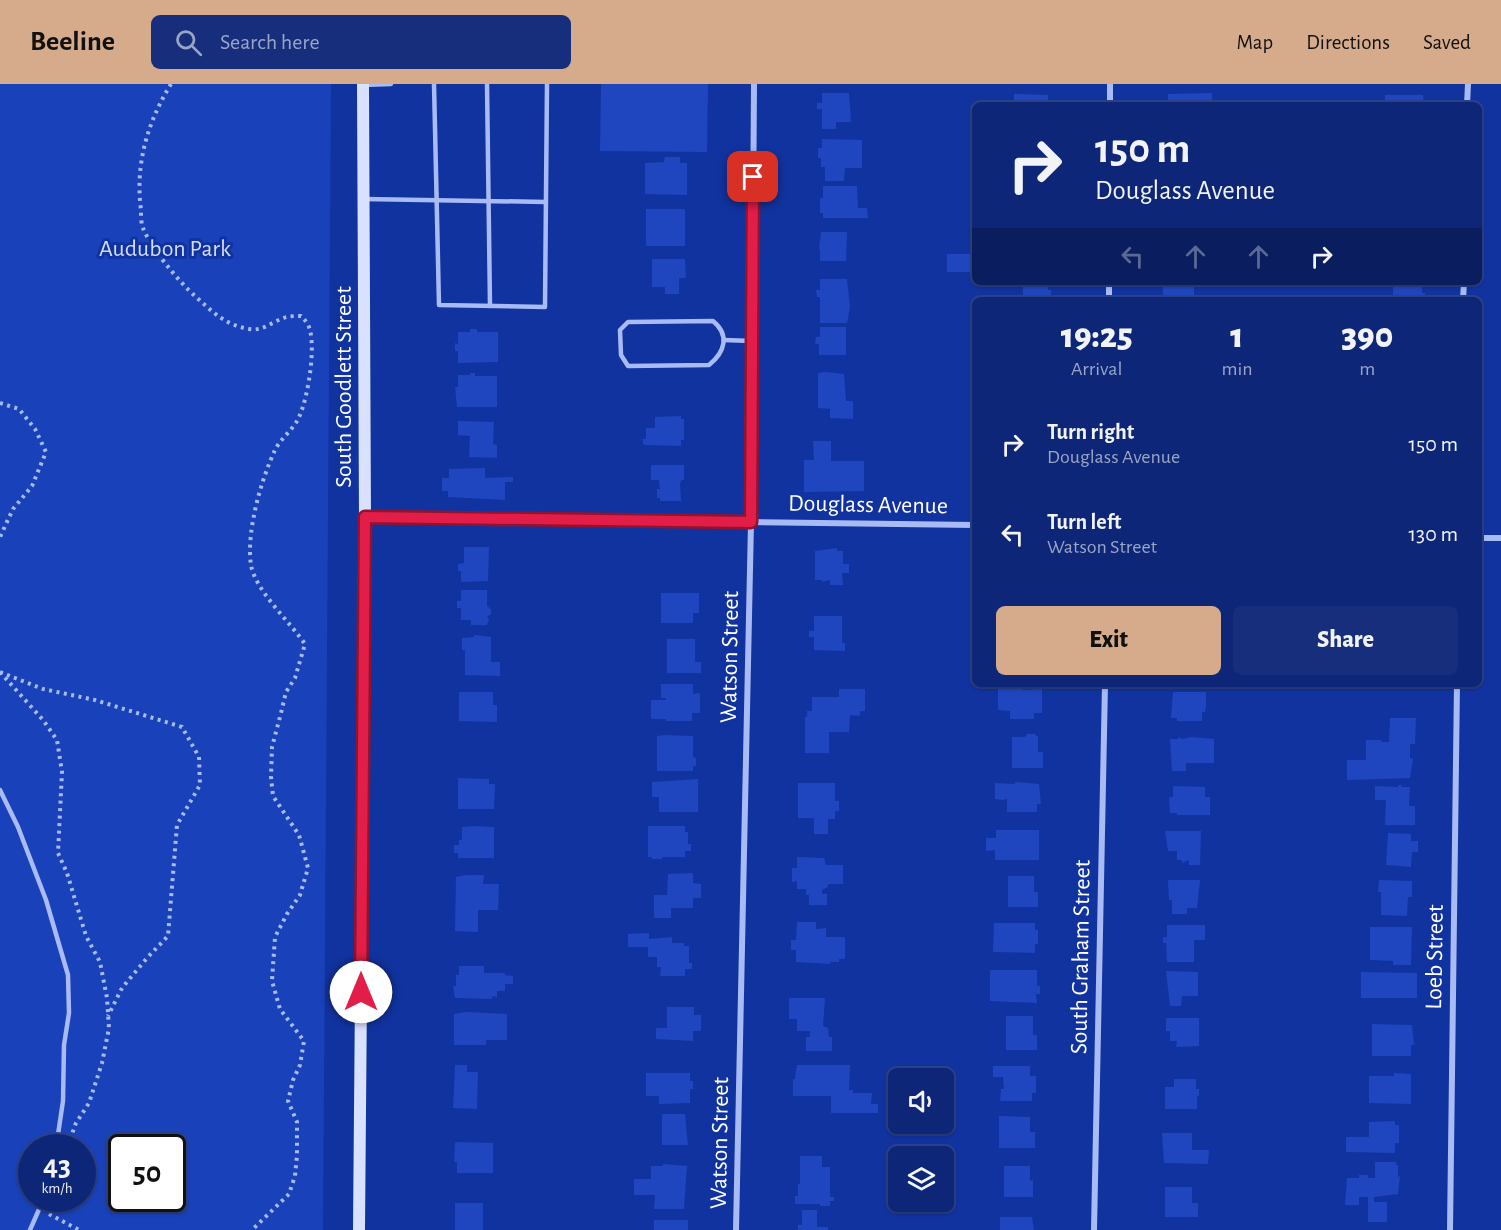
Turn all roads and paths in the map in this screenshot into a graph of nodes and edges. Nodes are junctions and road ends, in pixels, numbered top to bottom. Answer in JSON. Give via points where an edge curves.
{"nodes":[{"id":1,"x":171,"y":84,"type":"edge"},
{"id":2,"x":363,"y":84,"type":"edge"},
{"id":3,"x":391,"y":84,"type":"edge"},
{"id":4,"x":434,"y":84,"type":"edge"},
{"id":5,"x":487,"y":84,"type":"edge"},
{"id":6,"x":547,"y":84,"type":"edge"},
{"id":7,"x":754,"y":84,"type":"edge"},
{"id":8,"x":1110,"y":84,"type":"edge"},
{"id":9,"x":1468,"y":84,"type":"edge"},
{"id":10,"x":1110,"y":102,"type":"edge"},
{"id":11,"x":1467,"y":102,"type":"edge"},
{"id":12,"x":364,"y":199,"type":"junction"},
{"id":13,"x":436,"y":201,"type":"junction"},
{"id":14,"x":490,"y":202,"type":"junction"},
{"id":15,"x":546,"y":202,"type":"junction"},
{"id":16,"x":490,"y":306,"type":"junction"},
{"id":17,"x":724,"y":340,"type":"junction"},
{"id":18,"x":752,"y":341,"type":"junction"},
{"id":19,"x":0,"y":403,"type":"edge"},
{"id":20,"x":365,"y":517,"type":"junction"},
{"id":21,"x":751,"y":522,"type":"junction"},
{"id":22,"x":972,"y":525,"type":"edge"},
{"id":23,"x":0,"y":537,"type":"edge"},
{"id":24,"x":1482,"y":538,"type":"edge"},
{"id":25,"x":1501,"y":538,"type":"edge"},
{"id":26,"x":0,"y":672,"type":"edge"},
{"id":27,"x":1105,"y":687,"type":"edge"},
{"id":28,"x":1457,"y":687,"type":"edge"},
{"id":29,"x":0,"y":790,"type":"edge"},
{"id":30,"x":108,"y":1017,"type":"junction"},
{"id":31,"x":58,"y":1134,"type":"edge"},
{"id":32,"x":72,"y":1134,"type":"edge"},
{"id":33,"x":38,"y":1212,"type":"edge"},
{"id":34,"x":49,"y":1212,"type":"edge"},
{"id":35,"x":30,"y":1230,"type":"edge"},
{"id":36,"x":79,"y":1230,"type":"edge"},
{"id":37,"x":252,"y":1230,"type":"edge"},
{"id":38,"x":359,"y":1230,"type":"edge"},
{"id":39,"x":736,"y":1230,"type":"edge"},
{"id":40,"x":1094,"y":1230,"type":"edge"},
{"id":41,"x":1450,"y":1230,"type":"edge"}],
"edges":[{"from":1,"to":37,"type":"path","via":[[154,114],[139,166],[143,228],[186,288],[213,315],[230,325],[256,330],[287,316],[301,316],[308,324],[312,340],[311,367],[300,416],[276,448],[263,482],[250,546],[251,567],[263,592],[305,644],[295,678],[286,692],[272,747],[271,777],[273,796],[299,835],[308,868],[300,895],[275,937],[272,981],[280,1009],[304,1041],[288,1101],[297,1122],[295,1176],[289,1194]]},
{"from":2,"to":3,"type":"lane"},
{"from":2,"to":12,"type":"main road","name":"South Goodlett Street"},
{"from":4,"to":13,"type":"lane"},
{"from":5,"to":14,"type":"lane"},
{"from":6,"to":15,"type":"lane"},
{"from":7,"to":18,"type":"street","name":"Watson Street"},
{"from":8,"to":10,"type":"street"},
{"from":9,"to":11,"type":"street"},
{"from":12,"to":13,"type":"lane"},
{"from":12,"to":20,"type":"main road","name":"South Goodlett Street"},
{"from":13,"to":14,"type":"lane"},
{"from":13,"to":16,"type":"lane","via":[[439,305]]},
{"from":14,"to":15,"type":"lane"},
{"from":14,"to":16,"type":"lane"},
{"from":15,"to":16,"type":"lane","via":[[545,307]]},
{"from":17,"to":17,"type":"lane","via":[[721,328],[713,321],[628,322],[620,330],[621,355],[628,366],[709,365],[719,357]]},
{"from":17,"to":18,"type":"lane"},
{"from":18,"to":21,"type":"street","name":"Watson Street"},
{"from":19,"to":23,"type":"path","via":[[19,409],[36,429],[46,452],[32,486],[13,509]]},
{"from":20,"to":21,"type":"street","name":"Douglass Avenue"},
{"from":20,"to":38,"type":"main road","name":"South Goodlett Street"},
{"from":21,"to":22,"type":"street","name":"Douglass Avenue"},
{"from":21,"to":39,"type":"street","name":"Watson Street"},
{"from":24,"to":25,"type":"street"},
{"from":26,"to":30,"type":"path","via":[[57,740],[62,772],[58,852],[86,936],[100,962]]},
{"from":26,"to":30,"type":"path","via":[[43,689],[95,700],[182,727],[199,757],[200,785],[177,825],[168,936],[122,988]]},
{"from":27,"to":40,"type":"street","name":"South Graham Street"},
{"from":28,"to":41,"type":"street","name":"Loeb Street"},
{"from":29,"to":31,"type":"lane","via":[[46,900],[68,975],[69,1013]]},
{"from":30,"to":32,"type":"path","via":[[102,1063],[89,1103]]},
{"from":33,"to":35,"type":"lane"},
{"from":34,"to":36,"type":"path"}]}
